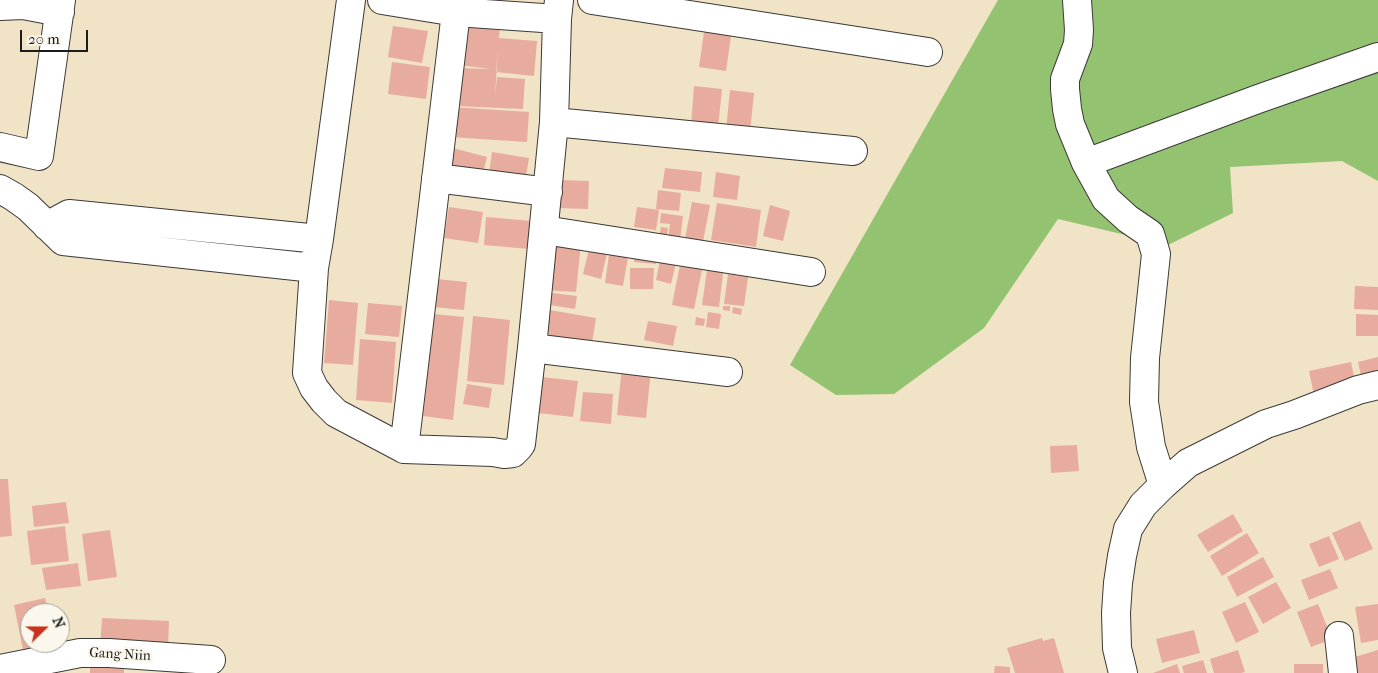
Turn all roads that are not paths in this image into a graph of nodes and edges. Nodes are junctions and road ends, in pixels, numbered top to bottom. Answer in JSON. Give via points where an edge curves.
{"nodes":[{"id":1,"x":351,"y":0,"type":"edge"},
{"id":2,"x":382,"y":0,"type":"edge"},
{"id":3,"x":592,"y":0,"type":"edge"},
{"id":4,"x":1077,"y":0,"type":"edge"},
{"id":5,"x":0,"y":6,"type":"edge"},
{"id":6,"x":61,"y":6,"type":"edge"},
{"id":7,"x":558,"y":9,"type":"edge"},
{"id":8,"x":456,"y":12,"type":"junction"},
{"id":9,"x":928,"y":52,"type":"dead end"},
{"id":10,"x":1378,"y":57,"type":"edge"},
{"id":11,"x":554,"y":122,"type":"junction"},
{"id":12,"x":0,"y":147,"type":"edge"},
{"id":13,"x":852,"y":151,"type":"dead end"},
{"id":14,"x":1086,"y":163,"type":"junction"},
{"id":15,"x":436,"y":178,"type":"junction"},
{"id":16,"x":0,"y":189,"type":"edge"},
{"id":17,"x":548,"y":192,"type":"junction"},
{"id":18,"x":48,"y":226,"type":"junction"},
{"id":19,"x":544,"y":230,"type":"junction"},
{"id":20,"x":319,"y":239,"type":"junction"},
{"id":21,"x":314,"y":268,"type":"junction"},
{"id":22,"x":811,"y":272,"type":"dead end"},
{"id":23,"x":532,"y":348,"type":"junction"},
{"id":24,"x":728,"y":372,"type":"dead end"},
{"id":25,"x":1378,"y":386,"type":"edge"},
{"id":26,"x":404,"y":448,"type":"junction"},
{"id":27,"x":1163,"y":484,"type":"junction"},
{"id":28,"x":1339,"y":636,"type":"dead end"},
{"id":29,"x":211,"y":660,"type":"dead end"},
{"id":30,"x":125,"y":664,"type":"edge"},
{"id":31,"x":0,"y":668,"type":"edge"},
{"id":32,"x":1123,"y":673,"type":"edge"},
{"id":33,"x":1343,"y":673,"type":"edge"}],
"edges":[{"from":1,"to":20,"type":"street"},
{"from":2,"to":8,"type":"street"},
{"from":3,"to":9,"type":"street"},
{"from":4,"to":14,"type":"street","via":[[1078,44],[1065,88],[1070,124]]},
{"from":5,"to":6,"type":"street"},
{"from":6,"to":12,"type":"street","via":[[39,156]]},
{"from":7,"to":8,"type":"street"},
{"from":7,"to":11,"type":"street"},
{"from":8,"to":15,"type":"street"},
{"from":10,"to":14,"type":"street"},
{"from":11,"to":13,"type":"street"},
{"from":11,"to":17,"type":"street"},
{"from":14,"to":27,"type":"street","via":[[1106,199],[1153,244],[1144,395],[1150,447]]},
{"from":15,"to":17,"type":"street"},
{"from":15,"to":26,"type":"street"},
{"from":16,"to":18,"type":"street","via":[[28,207]]},
{"from":17,"to":19,"type":"street"},
{"from":18,"to":20,"type":"street","via":[[70,214]]},
{"from":18,"to":21,"type":"street","via":[[63,241]]},
{"from":19,"to":22,"type":"street"},
{"from":19,"to":23,"type":"street"},
{"from":20,"to":21,"type":"street"},
{"from":21,"to":26,"type":"street","via":[[307,373],[314,388],[336,413]]},
{"from":23,"to":24,"type":"street"},
{"from":23,"to":26,"type":"street","via":[[521,444],[513,453]]},
{"from":25,"to":27,"type":"street","via":[[1358,390],[1266,424],[1188,463]]},
{"from":27,"to":32,"type":"street","via":[[1142,506],[1128,529],[1122,556],[1116,613],[1117,648]]},
{"from":28,"to":33,"type":"street"},
{"from":29,"to":30,"type":"street","name":"Gang Niin"},
{"from":30,"to":31,"type":"street","name":"Gang Niin","via":[[80,654]]}]}
